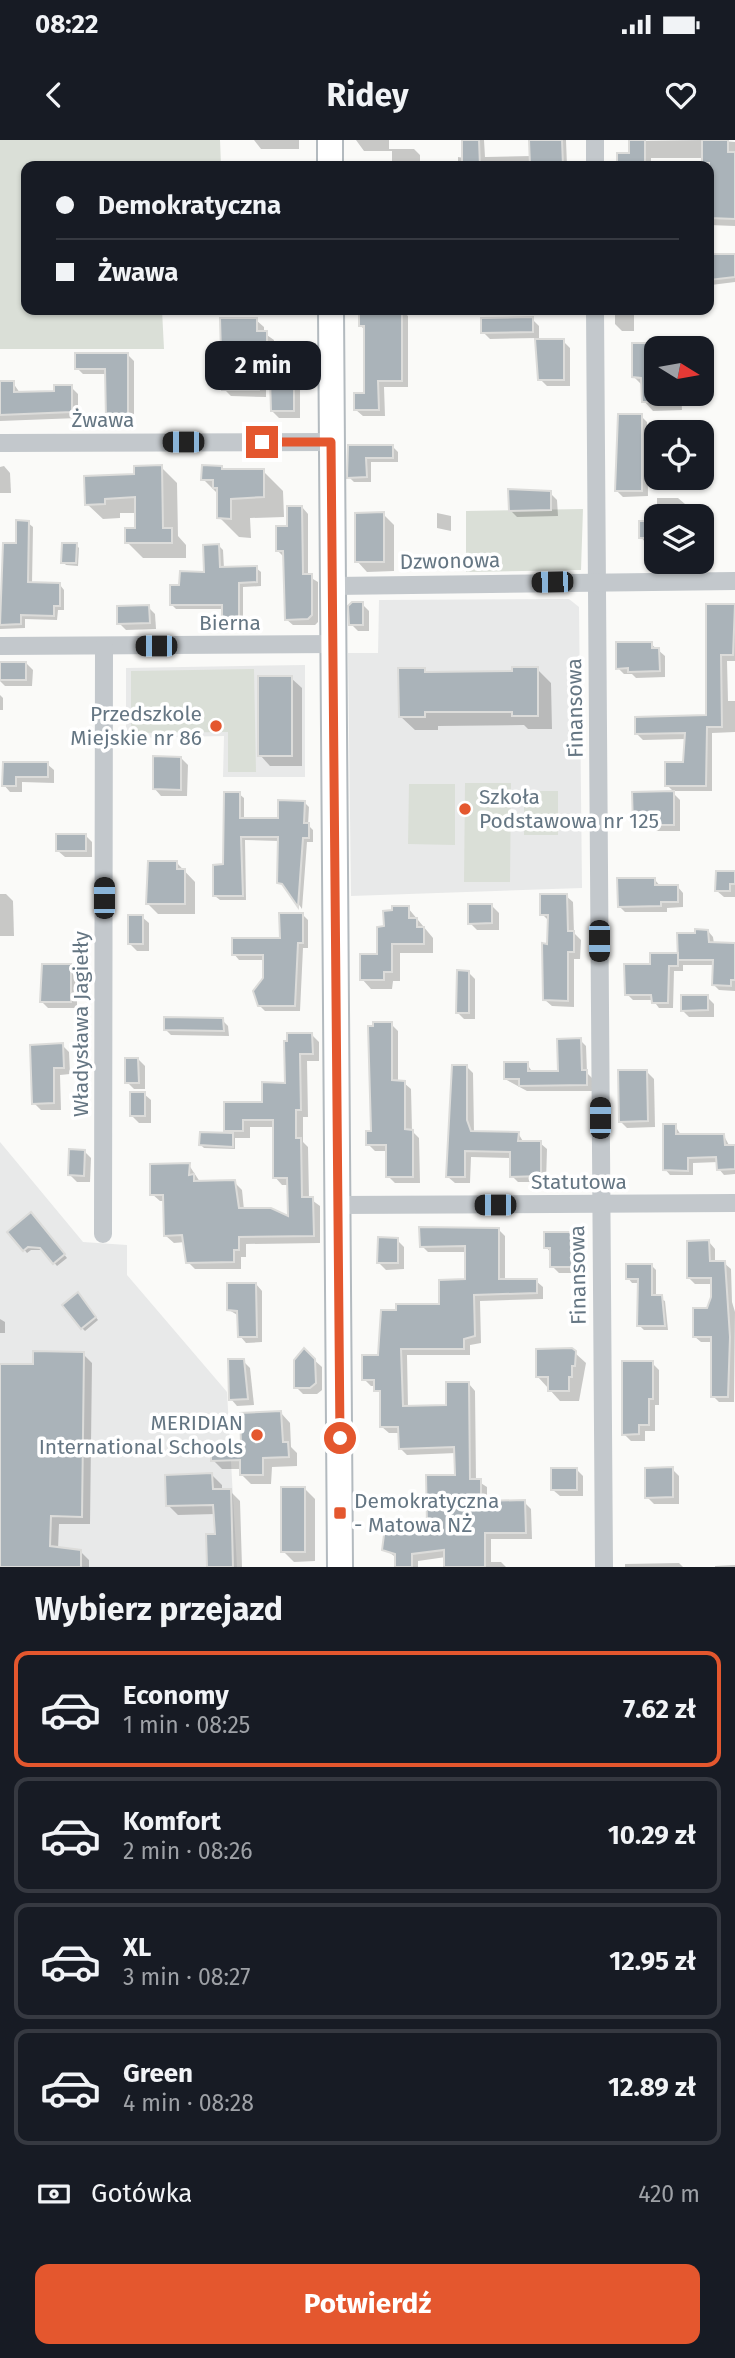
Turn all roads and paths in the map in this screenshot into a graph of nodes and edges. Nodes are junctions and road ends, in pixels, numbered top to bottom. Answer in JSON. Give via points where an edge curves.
{"nodes":[{"id":1,"x":330,"y":140,"type":"edge"},
{"id":2,"x":595,"y":140,"type":"edge"},
{"id":3,"x":330,"y":161,"type":"edge"},
{"id":4,"x":595,"y":161,"type":"edge"},
{"id":5,"x":331,"y":315,"type":"edge"},
{"id":6,"x":595,"y":315,"type":"edge"},
{"id":7,"x":331,"y":442,"type":"junction"},
{"id":8,"x":0,"y":443,"type":"edge"},
{"id":9,"x":735,"y":581,"type":"edge"},
{"id":10,"x":596,"y":582,"type":"junction"},
{"id":11,"x":334,"y":586,"type":"junction"},
{"id":12,"x":335,"y":644,"type":"junction"},
{"id":13,"x":0,"y":646,"type":"edge"},
{"id":14,"x":104,"y":646,"type":"junction"},
{"id":15,"x":735,"y":1203,"type":"edge"},
{"id":16,"x":338,"y":1205,"type":"junction"},
{"id":17,"x":600,"y":1205,"type":"junction"},
{"id":18,"x":103,"y":1234,"type":"dead end"},
{"id":19,"x":340,"y":1567,"type":"edge"},
{"id":20,"x":604,"y":1567,"type":"edge"}],
"edges":[{"from":1,"to":3,"type":"street"},
{"from":2,"to":4,"type":"street"},
{"from":5,"to":7,"type":"street"},
{"from":6,"to":10,"type":"street","name":"Finansowa"},
{"from":7,"to":8,"type":"street","name":"Żwawa"},
{"from":7,"to":11,"type":"street"},
{"from":9,"to":10,"type":"street","name":"Dzwonowa"},
{"from":10,"to":11,"type":"street","name":"Dzwonowa"},
{"from":10,"to":17,"type":"street","name":"Finansowa"},
{"from":11,"to":12,"type":"street"},
{"from":12,"to":14,"type":"street","name":"Bierna"},
{"from":12,"to":16,"type":"street"},
{"from":13,"to":14,"type":"street","name":"Bierna"},
{"from":14,"to":18,"type":"street","name":"Władysława Jagiełły"},
{"from":15,"to":17,"type":"street","name":"Statutowa"},
{"from":16,"to":17,"type":"street","name":"Statutowa"},
{"from":16,"to":19,"type":"street"},
{"from":17,"to":20,"type":"street","name":"Finansowa"}]}
